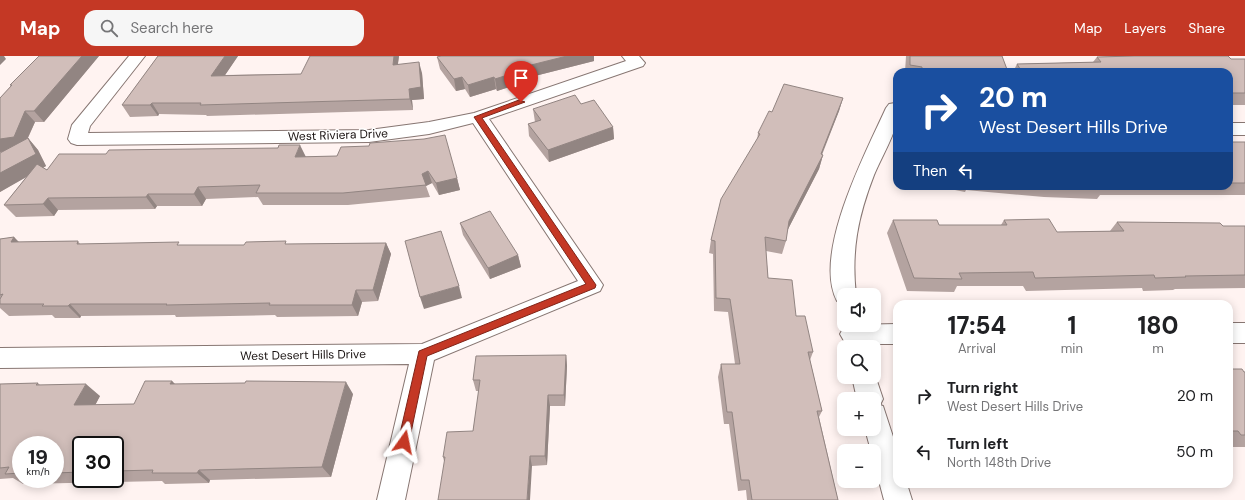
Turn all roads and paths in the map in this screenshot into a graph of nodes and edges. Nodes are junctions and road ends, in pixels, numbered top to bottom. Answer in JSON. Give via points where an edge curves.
{"nodes":[{"id":1,"x":137,"y":56,"type":"edge"},
{"id":2,"x":634,"y":60,"type":"edge"},
{"id":3,"x":893,"y":115,"type":"edge"},
{"id":4,"x":478,"y":117,"type":"junction"},
{"id":5,"x":1233,"y":129,"type":"edge"},
{"id":6,"x":1245,"y":129,"type":"edge"},
{"id":7,"x":844,"y":288,"type":"edge"},
{"id":8,"x":1233,"y":333,"type":"edge"},
{"id":9,"x":1245,"y":333,"type":"edge"},
{"id":10,"x":893,"y":334,"type":"edge"},
{"id":11,"x":853,"y":335,"type":"edge"},
{"id":12,"x":423,"y":354,"type":"junction"},
{"id":13,"x":0,"y":358,"type":"edge"},
{"id":14,"x":880,"y":436,"type":"edge"},
{"id":15,"x":893,"y":482,"type":"edge"},
{"id":16,"x":895,"y":488,"type":"edge"},
{"id":17,"x":390,"y":500,"type":"edge"},
{"id":18,"x":898,"y":500,"type":"edge"}],
"edges":[{"from":1,"to":4,"type":"street","name":"West Riviera Drive","via":[[81,125],[77,138],[369,136],[429,128]]},
{"from":2,"to":4,"type":"street","name":"West Riviera Drive"},
{"from":3,"to":7,"type":"street","via":[[854,202],[844,246]]},
{"from":4,"to":12,"type":"street","name":"West Desert Hills Drive","via":[[592,285]]},
{"from":5,"to":6,"type":"street"},
{"from":8,"to":9,"type":"street"},
{"from":10,"to":11,"type":"street"},
{"from":12,"to":13,"type":"street","name":"West Desert Hills Drive"},
{"from":12,"to":17,"type":"street"},
{"from":14,"to":15,"type":"street"},
{"from":16,"to":18,"type":"street"}]}
